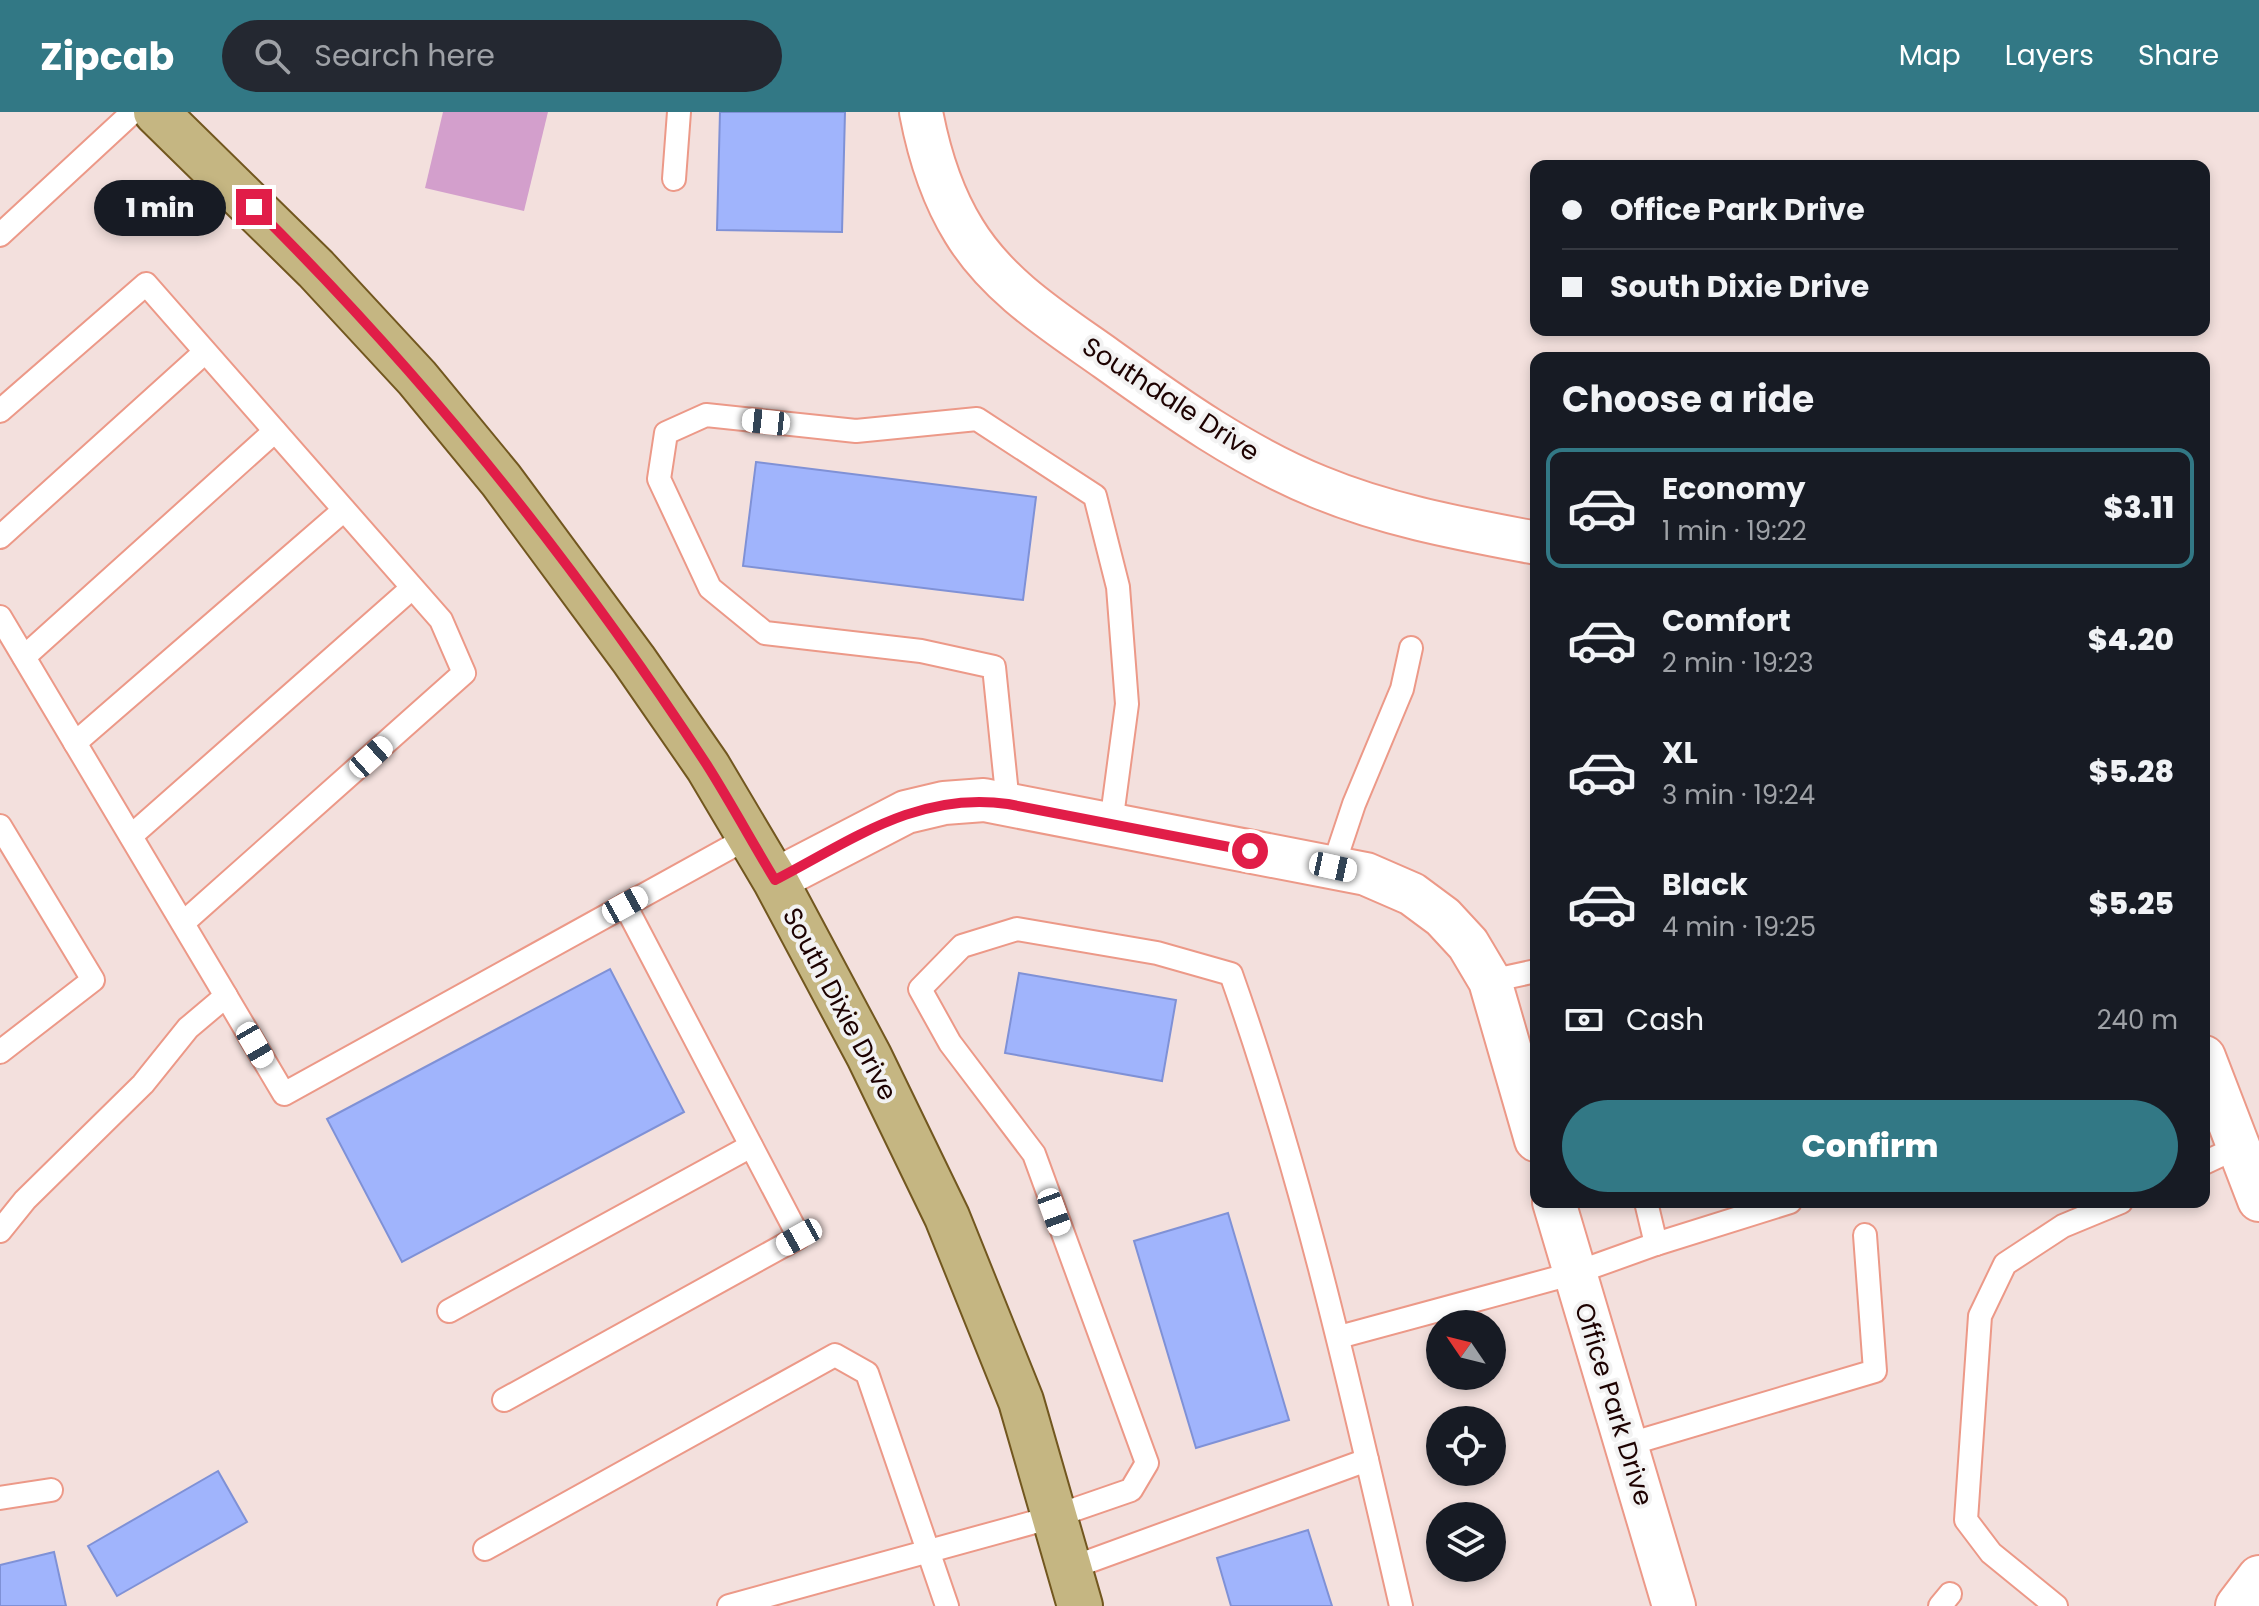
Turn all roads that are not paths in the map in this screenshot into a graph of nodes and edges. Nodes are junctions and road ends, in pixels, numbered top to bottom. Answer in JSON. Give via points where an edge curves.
{"nodes":[{"id":1,"x":133,"y":112,"type":"edge"},
{"id":2,"x":156,"y":112,"type":"edge"},
{"id":3,"x":679,"y":112,"type":"edge"},
{"id":4,"x":921,"y":112,"type":"edge"},
{"id":5,"x":674,"y":179,"type":"dead end"},
{"id":6,"x":0,"y":235,"type":"edge"},
{"id":7,"x":205,"y":352,"type":"junction"},
{"id":8,"x":0,"y":411,"type":"edge"},
{"id":9,"x":275,"y":431,"type":"junction"},
{"id":10,"x":344,"y":510,"type":"junction"},
{"id":11,"x":0,"y":537,"type":"edge"},
{"id":12,"x":1530,"y":542,"type":"edge"},
{"id":13,"x":412,"y":588,"type":"junction"},
{"id":14,"x":0,"y":617,"type":"edge"},
{"id":15,"x":1411,"y":648,"type":"dead end"},
{"id":16,"x":24,"y":657,"type":"junction"},
{"id":17,"x":75,"y":743,"type":"junction"},
{"id":18,"x":1008,"y":804,"type":"junction"},
{"id":19,"x":1111,"y":824,"type":"junction"},
{"id":20,"x":0,"y":826,"type":"edge"},
{"id":21,"x":131,"y":836,"type":"junction"},
{"id":22,"x":749,"y":837,"type":"junction"},
{"id":23,"x":1333,"y":867,"type":"junction"},
{"id":24,"x":775,"y":880,"type":"junction"},
{"id":25,"x":625,"y":905,"type":"junction"},
{"id":26,"x":183,"y":923,"type":"junction"},
{"id":27,"x":1530,"y":972,"type":"edge"},
{"id":28,"x":1490,"y":981,"type":"junction"},
{"id":29,"x":226,"y":996,"type":"junction"},
{"id":30,"x":0,"y":1052,"type":"edge"},
{"id":31,"x":2210,"y":1089,"type":"edge"},
{"id":32,"x":2214,"y":1110,"type":"edge"},
{"id":33,"x":1530,"y":1119,"type":"edge"},
{"id":34,"x":751,"y":1146,"type":"junction"},
{"id":35,"x":2221,"y":1155,"type":"edge"},
{"id":36,"x":2259,"y":1200,"type":"edge"},
{"id":37,"x":1556,"y":1208,"type":"edge"},
{"id":38,"x":1647,"y":1208,"type":"edge"},
{"id":39,"x":1771,"y":1208,"type":"edge"},
{"id":40,"x":2106,"y":1208,"type":"edge"},
{"id":41,"x":0,"y":1231,"type":"edge"},
{"id":42,"x":1865,"y":1235,"type":"dead end"},
{"id":43,"x":1656,"y":1244,"type":"junction"},
{"id":44,"x":1575,"y":1273,"type":"junction"},
{"id":45,"x":449,"y":1311,"type":"dead end"},
{"id":46,"x":1339,"y":1337,"type":"junction"},
{"id":47,"x":504,"y":1400,"type":"dead end"},
{"id":48,"x":1626,"y":1445,"type":"junction"},
{"id":49,"x":1367,"y":1460,"type":"junction"},
{"id":50,"x":51,"y":1490,"type":"dead end"},
{"id":51,"x":0,"y":1498,"type":"edge"},
{"id":52,"x":1053,"y":1517,"type":"junction"},
{"id":53,"x":485,"y":1549,"type":"dead end"},
{"id":54,"x":929,"y":1550,"type":"junction"},
{"id":55,"x":2259,"y":1577,"type":"edge"},
{"id":56,"x":1074,"y":1588,"type":"edge"},
{"id":57,"x":729,"y":1606,"type":"edge"},
{"id":58,"x":947,"y":1606,"type":"edge"},
{"id":59,"x":1401,"y":1606,"type":"edge"},
{"id":60,"x":1674,"y":1606,"type":"edge"},
{"id":61,"x":2056,"y":1606,"type":"edge"},
{"id":62,"x":2237,"y":1606,"type":"edge"}],
"edges":[{"from":1,"to":6,"type":"lane"},
{"from":2,"to":22,"type":"main road","name":"South Dixie Drive","via":[[316,269],[417,378],[634,660]]},
{"from":3,"to":5,"type":"lane"},
{"from":4,"to":12,"type":"street","name":"Southdale Drive","via":[[943,191],[994,270],[1028,302],[1147,388],[1254,456],[1319,487],[1387,511]]},
{"from":7,"to":8,"type":"lane","via":[[146,284]]},
{"from":7,"to":9,"type":"lane"},
{"from":7,"to":11,"type":"lane"},
{"from":9,"to":10,"type":"lane"},
{"from":9,"to":16,"type":"lane"},
{"from":10,"to":13,"type":"lane"},
{"from":10,"to":17,"type":"lane"},
{"from":13,"to":21,"type":"lane"},
{"from":13,"to":26,"type":"lane","via":[[441,620],[464,673]]},
{"from":14,"to":16,"type":"lane"},
{"from":15,"to":23,"type":"lane","via":[[1402,689]]},
{"from":16,"to":17,"type":"lane"},
{"from":17,"to":21,"type":"lane"},
{"from":18,"to":19,"type":"street"},
{"from":18,"to":19,"type":"lane","via":[[994,667],[921,651],[765,633],[710,588],[659,479],[666,433],[706,415],[856,431],[977,419],[1095,496],[1118,587],[1127,704]]},
{"from":18,"to":24,"type":"street","via":[[944,803],[906,812]]},
{"from":19,"to":23,"type":"street"},
{"from":20,"to":30,"type":"lane","via":[[93,980]]},
{"from":21,"to":26,"type":"lane"},
{"from":22,"to":24,"type":"main road","name":"South Dixie Drive"},
{"from":22,"to":25,"type":"lane"},
{"from":23,"to":28,"type":"street","via":[[1366,874],[1412,894],[1468,944]]},
{"from":24,"to":52,"type":"main road","name":"South Dixie Drive","via":[[947,1217],[1021,1401]]},
{"from":25,"to":29,"type":"lane","via":[[284,1094]]},
{"from":25,"to":34,"type":"lane"},
{"from":26,"to":29,"type":"lane"},
{"from":27,"to":28,"type":"lane"},
{"from":28,"to":33,"type":"street"},
{"from":29,"to":41,"type":"lane","via":[[188,1028],[143,1084]]},
{"from":31,"to":32,"type":"street"},
{"from":32,"to":35,"type":"street"},
{"from":34,"to":45,"type":"lane"},
{"from":34,"to":47,"type":"lane","via":[[799,1237]]},
{"from":35,"to":36,"type":"street"},
{"from":37,"to":44,"type":"street","name":"Office Park Drive"},
{"from":38,"to":43,"type":"lane"},
{"from":39,"to":43,"type":"lane"},
{"from":40,"to":61,"type":"lane","via":[[2063,1226],[2005,1264],[1980,1316],[1966,1520],[1991,1553]]},
{"from":42,"to":48,"type":"lane","via":[[1875,1371]]},
{"from":43,"to":44,"type":"lane"},
{"from":44,"to":46,"type":"lane"},
{"from":44,"to":48,"type":"street","name":"Office Park Drive"},
{"from":46,"to":49,"type":"lane"},
{"from":46,"to":52,"type":"lane","via":[[1260,1056],[1231,974],[1157,953],[1017,929],[962,946],[920,989],[950,1043],[1034,1154],[1147,1463],[1131,1490]]},
{"from":48,"to":60,"type":"street","name":"Office Park Drive"},
{"from":49,"to":56,"type":"lane"},
{"from":49,"to":59,"type":"lane"},
{"from":50,"to":51,"type":"lane"},
{"from":52,"to":54,"type":"lane"},
{"from":52,"to":56,"type":"main road","name":"South Dixie Drive"},
{"from":53,"to":54,"type":"lane","via":[[835,1355],[867,1373]]},
{"from":54,"to":57,"type":"lane"},
{"from":54,"to":58,"type":"lane"},
{"from":55,"to":62,"type":"street"}]}
